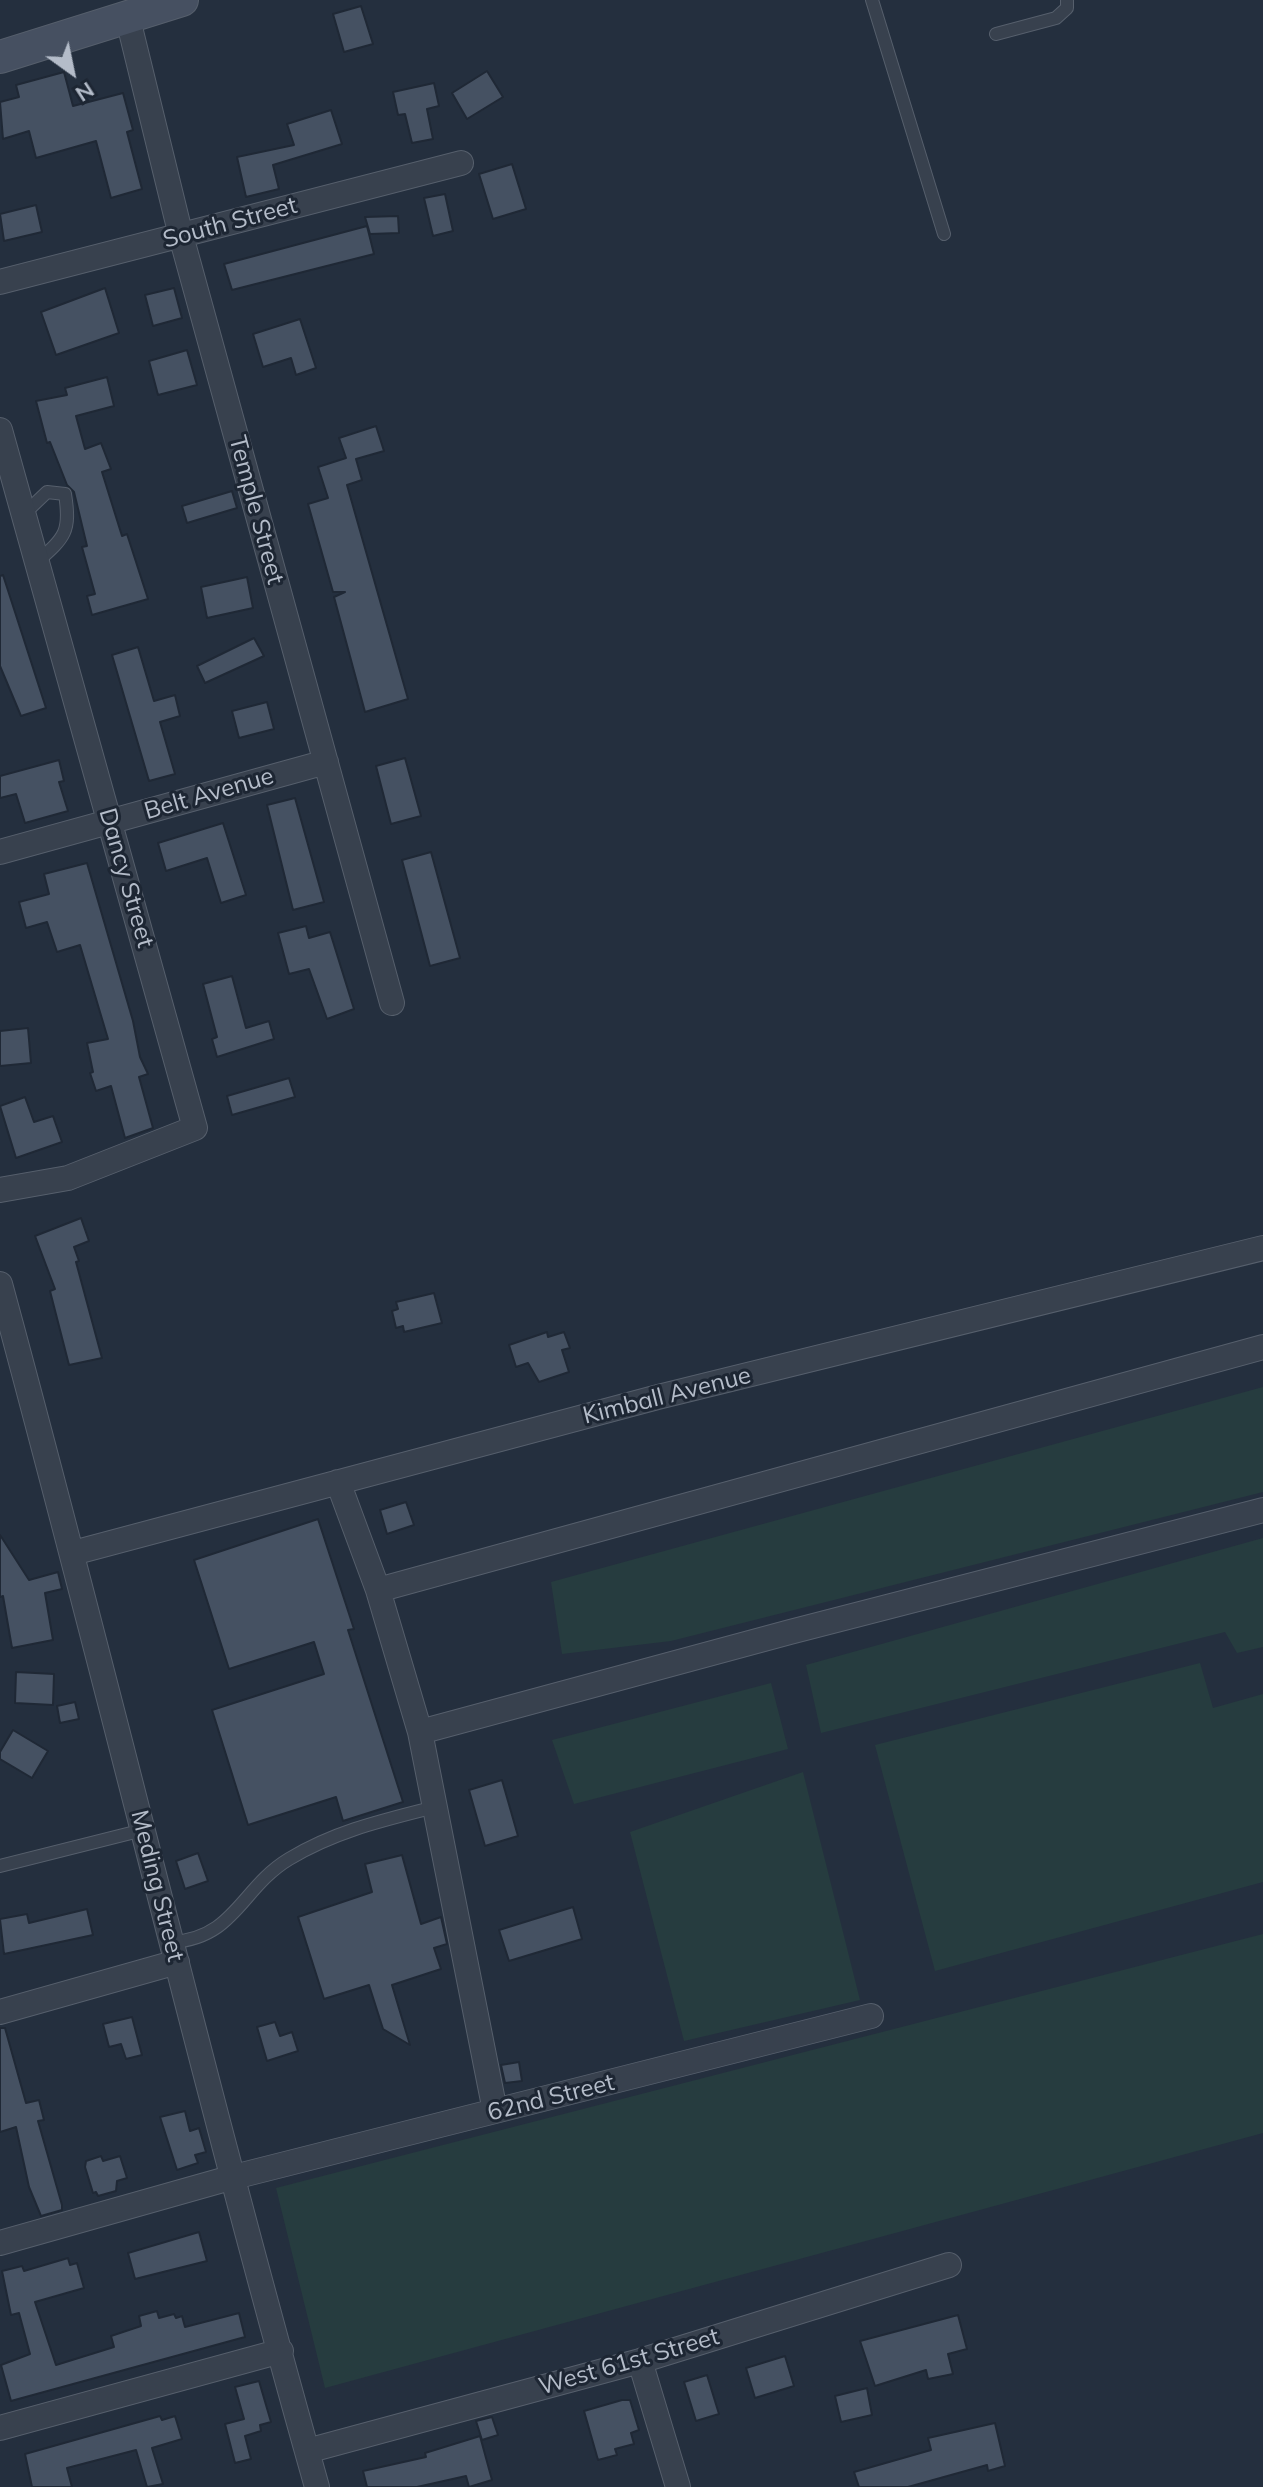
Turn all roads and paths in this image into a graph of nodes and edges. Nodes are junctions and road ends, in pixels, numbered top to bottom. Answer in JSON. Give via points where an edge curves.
{"nodes":[{"id":1,"x":872,"y":0,"type":"edge"},
{"id":2,"x":1067,"y":0,"type":"edge"},
{"id":3,"x":173,"y":1,"type":"edge"},
{"id":4,"x":127,"y":15,"type":"junction"},
{"id":5,"x":996,"y":34,"type":"dead end"},
{"id":6,"x":0,"y":57,"type":"edge"},
{"id":7,"x":461,"y":163,"type":"dead end"},
{"id":8,"x":944,"y":234,"type":"dead end"},
{"id":9,"x":181,"y":236,"type":"junction"},
{"id":10,"x":0,"y":282,"type":"edge"},
{"id":11,"x":0,"y":430,"type":"edge"},
{"id":12,"x":24,"y":514,"type":"junction"},
{"id":13,"x":37,"y":562,"type":"junction"},
{"id":14,"x":326,"y":762,"type":"junction"},
{"id":15,"x":110,"y":822,"type":"junction"},
{"id":16,"x":0,"y":852,"type":"edge"},
{"id":17,"x":392,"y":1003,"type":"dead end"},
{"id":18,"x":0,"y":1190,"type":"edge"},
{"id":19,"x":1263,"y":1248,"type":"edge"},
{"id":20,"x":0,"y":1284,"type":"edge"},
{"id":21,"x":1263,"y":1347,"type":"edge"},
{"id":22,"x":338,"y":1482,"type":"junction"},
{"id":23,"x":1263,"y":1510,"type":"edge"},
{"id":24,"x":73,"y":1553,"type":"junction"},
{"id":25,"x":378,"y":1590,"type":"junction"},
{"id":26,"x":420,"y":1732,"type":"junction"},
{"id":27,"x":435,"y":1807,"type":"junction"},
{"id":28,"x":143,"y":1830,"type":"junction"},
{"id":29,"x":0,"y":1866,"type":"edge"},
{"id":30,"x":174,"y":1952,"type":"junction"},
{"id":31,"x":0,"y":2012,"type":"edge"},
{"id":32,"x":871,"y":2016,"type":"dead end"},
{"id":33,"x":495,"y":2111,"type":"junction"},
{"id":34,"x":230,"y":2178,"type":"junction"},
{"id":35,"x":0,"y":2243,"type":"edge"},
{"id":36,"x":949,"y":2265,"type":"dead end"},
{"id":37,"x":281,"y":2351,"type":"junction"},
{"id":38,"x":640,"y":2361,"type":"junction"},
{"id":39,"x":0,"y":2428,"type":"edge"},
{"id":40,"x":307,"y":2451,"type":"junction"},
{"id":41,"x":317,"y":2487,"type":"edge"},
{"id":42,"x":678,"y":2487,"type":"edge"}],
"edges":[{"from":1,"to":8,"type":"lane"},
{"from":2,"to":5,"type":"lane","via":[[1067,8],[1056,18]]},
{"from":3,"to":4,"type":"street"},
{"from":4,"to":6,"type":"street"},
{"from":4,"to":9,"type":"street","name":"Temple Street"},
{"from":7,"to":9,"type":"street","name":"South Street"},
{"from":9,"to":10,"type":"street","name":"South Street"},
{"from":9,"to":14,"type":"street","name":"Temple Street"},
{"from":11,"to":12,"type":"street","name":"Dancy Street"},
{"from":12,"to":13,"type":"street","name":"Dancy Street"},
{"from":12,"to":13,"type":"lane","via":[[47,492],[65,494],[70,522]]},
{"from":13,"to":15,"type":"street","name":"Dancy Street"},
{"from":14,"to":15,"type":"street","name":"Belt Avenue"},
{"from":14,"to":17,"type":"street","name":"Temple Street"},
{"from":15,"to":16,"type":"street","name":"Belt Avenue"},
{"from":15,"to":18,"type":"street","name":"Dancy Street","via":[[195,1128],[68,1178]]},
{"from":19,"to":22,"type":"street","name":"Kimball Avenue"},
{"from":20,"to":24,"type":"street","name":"Meding Street"},
{"from":21,"to":25,"type":"street"},
{"from":22,"to":24,"type":"street","name":"Kimball Avenue"},
{"from":22,"to":25,"type":"street"},
{"from":23,"to":26,"type":"street"},
{"from":24,"to":28,"type":"street","name":"Meding Street"},
{"from":25,"to":26,"type":"street"},
{"from":26,"to":27,"type":"street"},
{"from":27,"to":30,"type":"lane","via":[[352,1828],[286,1860],[218,1929]]},
{"from":27,"to":33,"type":"street"},
{"from":28,"to":29,"type":"lane"},
{"from":28,"to":30,"type":"street","name":"Meding Street"},
{"from":30,"to":31,"type":"street"},
{"from":30,"to":34,"type":"street","name":"Meding Street"},
{"from":32,"to":33,"type":"street","name":"62nd Street"},
{"from":33,"to":34,"type":"street","name":"62nd Street"},
{"from":34,"to":35,"type":"street","name":"62nd Street"},
{"from":34,"to":37,"type":"street","name":"Meding Street"},
{"from":36,"to":38,"type":"street","name":"West 61st Street"},
{"from":37,"to":39,"type":"street"},
{"from":37,"to":40,"type":"street","name":"Meding Street"},
{"from":38,"to":40,"type":"street","name":"West 61st Street"},
{"from":38,"to":42,"type":"street"},
{"from":40,"to":41,"type":"street","name":"Meding Street"}]}
